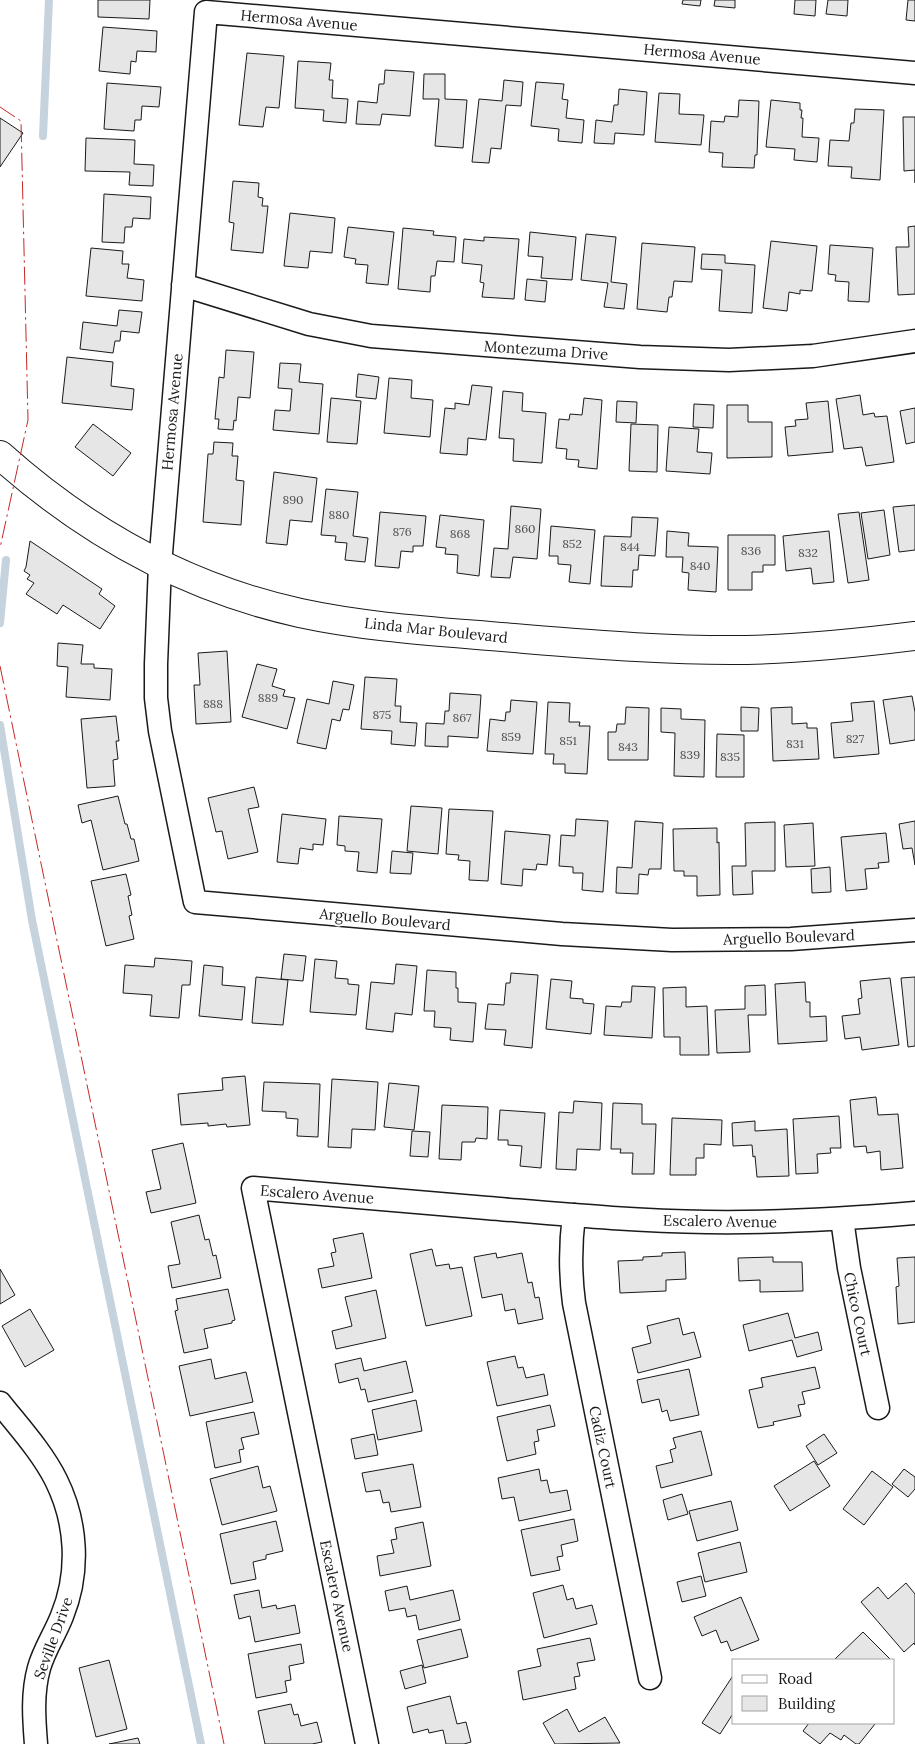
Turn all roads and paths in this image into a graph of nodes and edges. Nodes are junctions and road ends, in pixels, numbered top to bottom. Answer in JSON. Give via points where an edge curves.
{"nodes":[{"id":1,"x":915,"y":73,"type":"edge"},
{"id":2,"x":183,"y":285,"type":"junction"},
{"id":3,"x":915,"y":341,"type":"edge"},
{"id":4,"x":0,"y":455,"type":"edge"},
{"id":5,"x":160,"y":565,"type":"junction"},
{"id":6,"x":915,"y":636,"type":"edge"},
{"id":7,"x":915,"y":930,"type":"edge"},
{"id":8,"x":915,"y":1213,"type":"edge"},
{"id":9,"x":574,"y":1216,"type":"junction"},
{"id":10,"x":842,"y":1219,"type":"junction"},
{"id":11,"x":0,"y":1402,"type":"edge"},
{"id":12,"x":878,"y":1408,"type":"dead end"},
{"id":13,"x":650,"y":1678,"type":"dead end"},
{"id":14,"x":36,"y":1744,"type":"edge"},
{"id":15,"x":367,"y":1744,"type":"edge"}],
"edges":[{"from":1,"to":2,"type":"street","name":"Hermosa Avenue","via":[[206,12]]},
{"from":2,"to":3,"type":"street","name":"Montezuma Drive","via":[[309,324],[371,336],[592,354],[729,360],[813,356]]},
{"from":2,"to":5,"type":"street","name":"Hermosa Avenue"},
{"from":4,"to":5,"type":"street","name":"Linda Mar Boulevard","via":[[67,510]]},
{"from":5,"to":6,"type":"street","name":"Linda Mar Boulevard","via":[[206,585],[300,613],[401,628],[695,650],[810,647]]},
{"from":5,"to":7,"type":"street","name":"Arguello Boulevard","via":[[156,698],[195,902],[562,934],[672,940],[791,939]]},
{"from":8,"to":10,"type":"street","name":"Escalero Avenue"},
{"from":9,"to":10,"type":"street","name":"Escalero Avenue","via":[[706,1222]]},
{"from":9,"to":13,"type":"street","name":"Cadiz Court","via":[[570,1274],[574,1303]]},
{"from":9,"to":15,"type":"street","name":"Escalero Avenue","via":[[253,1188]]},
{"from":10,"to":12,"type":"street","name":"Chico Court"},
{"from":11,"to":14,"type":"street","name":"Seville Drive","via":[[56,1479],[72,1530],[75,1556],[72,1584],[63,1615],[39,1668],[34,1695]]}]}
